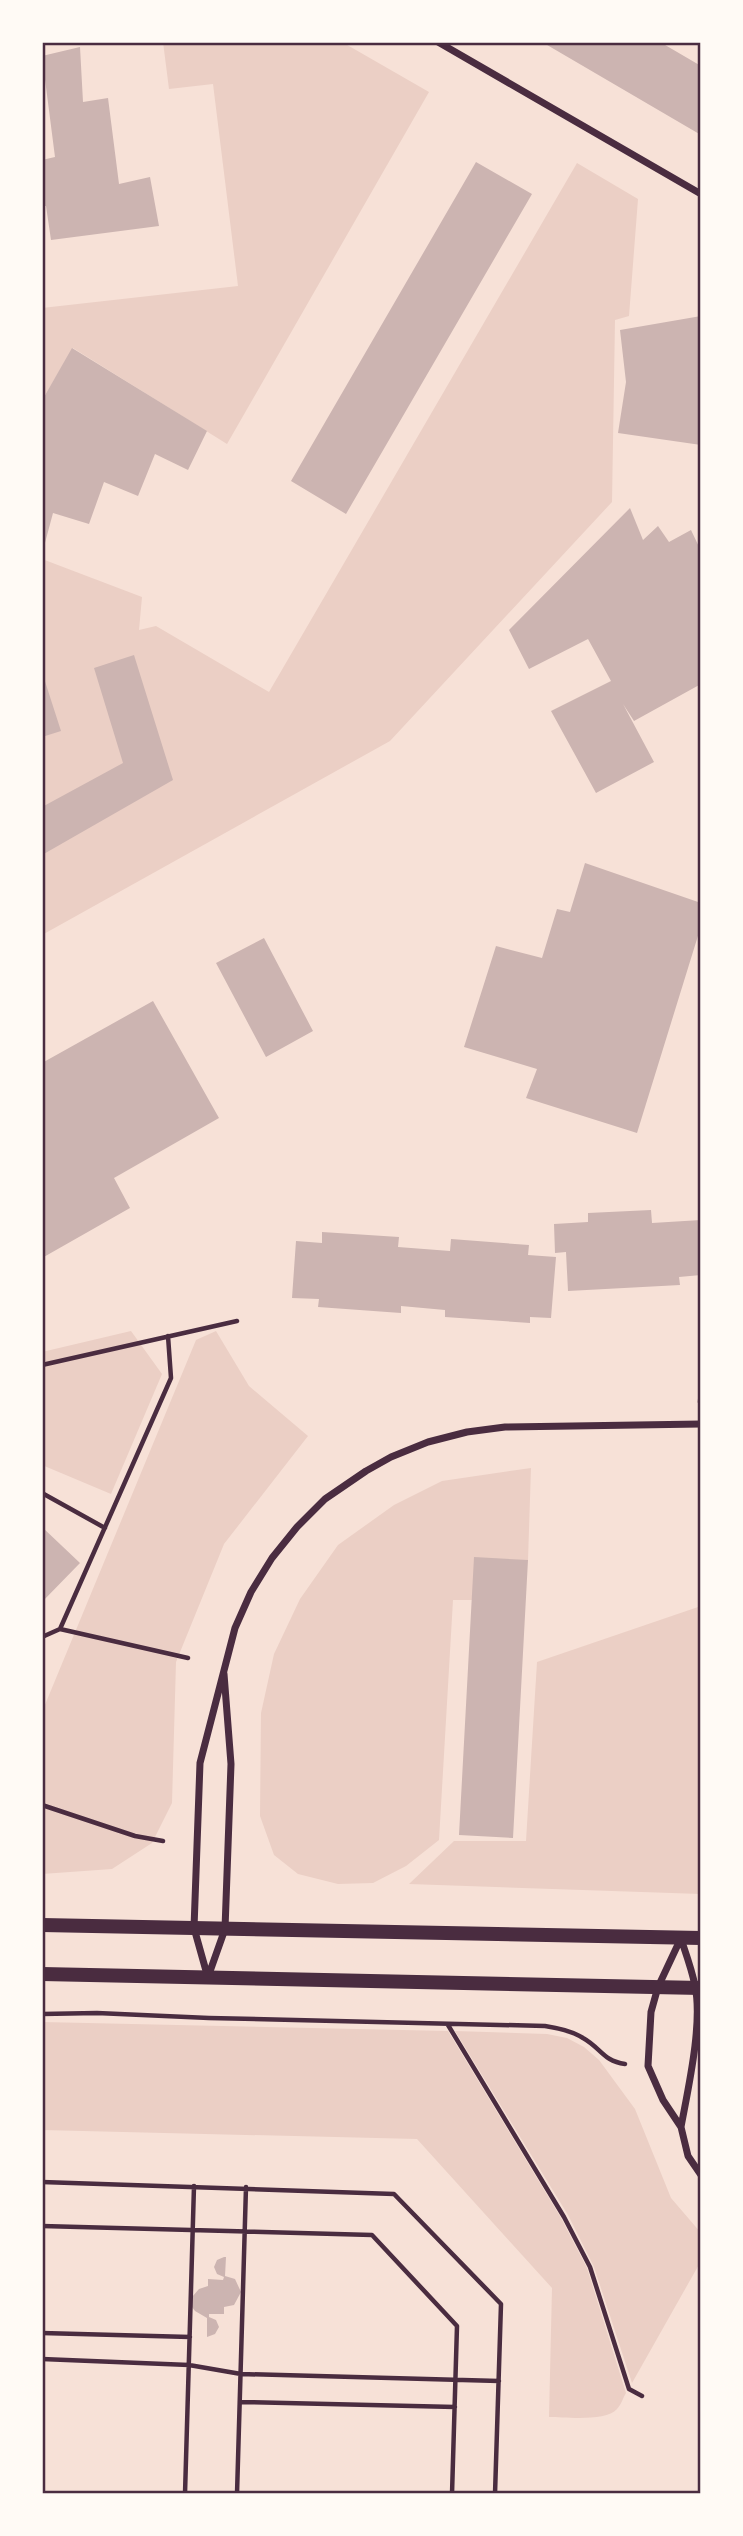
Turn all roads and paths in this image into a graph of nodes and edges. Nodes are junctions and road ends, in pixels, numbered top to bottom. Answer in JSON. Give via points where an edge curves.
{"nodes":[{"id":1,"x":438,"y":42,"type":"edge"},
{"id":2,"x":701,"y":194,"type":"edge"},
{"id":3,"x":237,"y":1321,"type":"dead end"},
{"id":4,"x":168,"y":1336,"type":"junction"},
{"id":5,"x":42,"y":1364,"type":"edge"},
{"id":6,"x":701,"y":1424,"type":"edge"},
{"id":7,"x":42,"y":1493,"type":"edge"},
{"id":8,"x":105,"y":1528,"type":"junction"},
{"id":9,"x":60,"y":1629,"type":"junction"},
{"id":10,"x":42,"y":1637,"type":"edge"},
{"id":11,"x":188,"y":1658,"type":"dead end"},
{"id":12,"x":224,"y":1666,"type":"junction"},
{"id":13,"x":42,"y":1805,"type":"edge"},
{"id":14,"x":163,"y":1841,"type":"dead end"},
{"id":15,"x":42,"y":1925,"type":"edge"},
{"id":16,"x":194,"y":1928,"type":"junction"},
{"id":17,"x":225,"y":1929,"type":"junction"},
{"id":18,"x":681,"y":1938,"type":"junction"},
{"id":19,"x":701,"y":1938,"type":"edge"},
{"id":20,"x":42,"y":1974,"type":"edge"},
{"id":21,"x":208,"y":1978,"type":"junction"},
{"id":22,"x":658,"y":1987,"type":"junction"},
{"id":23,"x":698,"y":1988,"type":"edge"},
{"id":24,"x":42,"y":2014,"type":"edge"},
{"id":25,"x":448,"y":2025,"type":"junction"},
{"id":26,"x":648,"y":2066,"type":"junction"},
{"id":27,"x":681,"y":2127,"type":"junction"},
{"id":28,"x":701,"y":2175,"type":"edge"},
{"id":29,"x":42,"y":2182,"type":"edge"},
{"id":30,"x":194,"y":2186,"type":"junction"},
{"id":31,"x":246,"y":2188,"type":"junction"},
{"id":32,"x":42,"y":2226,"type":"edge"},
{"id":33,"x":193,"y":2230,"type":"junction"},
{"id":34,"x":245,"y":2232,"type":"junction"},
{"id":35,"x":42,"y":2333,"type":"edge"},
{"id":36,"x":190,"y":2337,"type":"junction"},
{"id":37,"x":42,"y":2360,"type":"edge"},
{"id":38,"x":189,"y":2365,"type":"junction"},
{"id":39,"x":241,"y":2374,"type":"junction"},
{"id":40,"x":455,"y":2380,"type":"junction"},
{"id":41,"x":499,"y":2382,"type":"junction"},
{"id":42,"x":642,"y":2396,"type":"dead end"},
{"id":43,"x":240,"y":2402,"type":"junction"},
{"id":44,"x":455,"y":2407,"type":"junction"},
{"id":45,"x":185,"y":2494,"type":"edge"},
{"id":46,"x":237,"y":2494,"type":"edge"},
{"id":47,"x":452,"y":2494,"type":"edge"},
{"id":48,"x":495,"y":2494,"type":"edge"}],
"edges":[{"from":1,"to":2,"type":"street"},
{"from":3,"to":4,"type":"path"},
{"from":4,"to":5,"type":"path"},
{"from":4,"to":8,"type":"path","via":[[171,1378]]},
{"from":6,"to":12,"type":"street","via":[[505,1427],[428,1442],[391,1457],[325,1499],[272,1558],[251,1592]]},
{"from":7,"to":8,"type":"path"},
{"from":8,"to":9,"type":"path"},
{"from":9,"to":10,"type":"path"},
{"from":9,"to":11,"type":"path"},
{"from":12,"to":16,"type":"street","via":[[200,1763]]},
{"from":12,"to":17,"type":"street","via":[[231,1764]]},
{"from":13,"to":14,"type":"path"},
{"from":15,"to":16,"type":"main road"},
{"from":16,"to":17,"type":"main road"},
{"from":16,"to":21,"type":"street"},
{"from":17,"to":18,"type":"main road"},
{"from":17,"to":21,"type":"street"},
{"from":18,"to":19,"type":"main road"},
{"from":18,"to":22,"type":"street"},
{"from":18,"to":23,"type":"street"},
{"from":20,"to":21,"type":"main road"},
{"from":21,"to":22,"type":"main road"},
{"from":22,"to":23,"type":"main road"},
{"from":22,"to":26,"type":"street","via":[[651,2012]]},
{"from":23,"to":27,"type":"street","via":[[692,2072]]},
{"from":24,"to":25,"type":"path"},
{"from":25,"to":26,"type":"path","via":[[561,2029],[583,2038],[610,2062]]},
{"from":25,"to":42,"type":"path","via":[[590,2267],[629,2389]]},
{"from":26,"to":27,"type":"street"},
{"from":27,"to":28,"type":"street","via":[[688,2157]]},
{"from":29,"to":30,"type":"path"},
{"from":30,"to":31,"type":"path"},
{"from":30,"to":33,"type":"path"},
{"from":31,"to":34,"type":"path"},
{"from":31,"to":41,"type":"path","via":[[394,2194],[501,2304]]},
{"from":32,"to":33,"type":"path"},
{"from":33,"to":34,"type":"path"},
{"from":33,"to":36,"type":"path"},
{"from":34,"to":39,"type":"path"},
{"from":34,"to":40,"type":"path","via":[[372,2235],[457,2326]]},
{"from":35,"to":36,"type":"path"},
{"from":36,"to":38,"type":"path"},
{"from":37,"to":38,"type":"path"},
{"from":38,"to":39,"type":"path"},
{"from":38,"to":45,"type":"path"},
{"from":39,"to":40,"type":"path"},
{"from":39,"to":43,"type":"path"},
{"from":40,"to":41,"type":"path"},
{"from":40,"to":44,"type":"path"},
{"from":41,"to":48,"type":"path"},
{"from":43,"to":44,"type":"path"},
{"from":43,"to":46,"type":"path"},
{"from":44,"to":47,"type":"path"}]}
